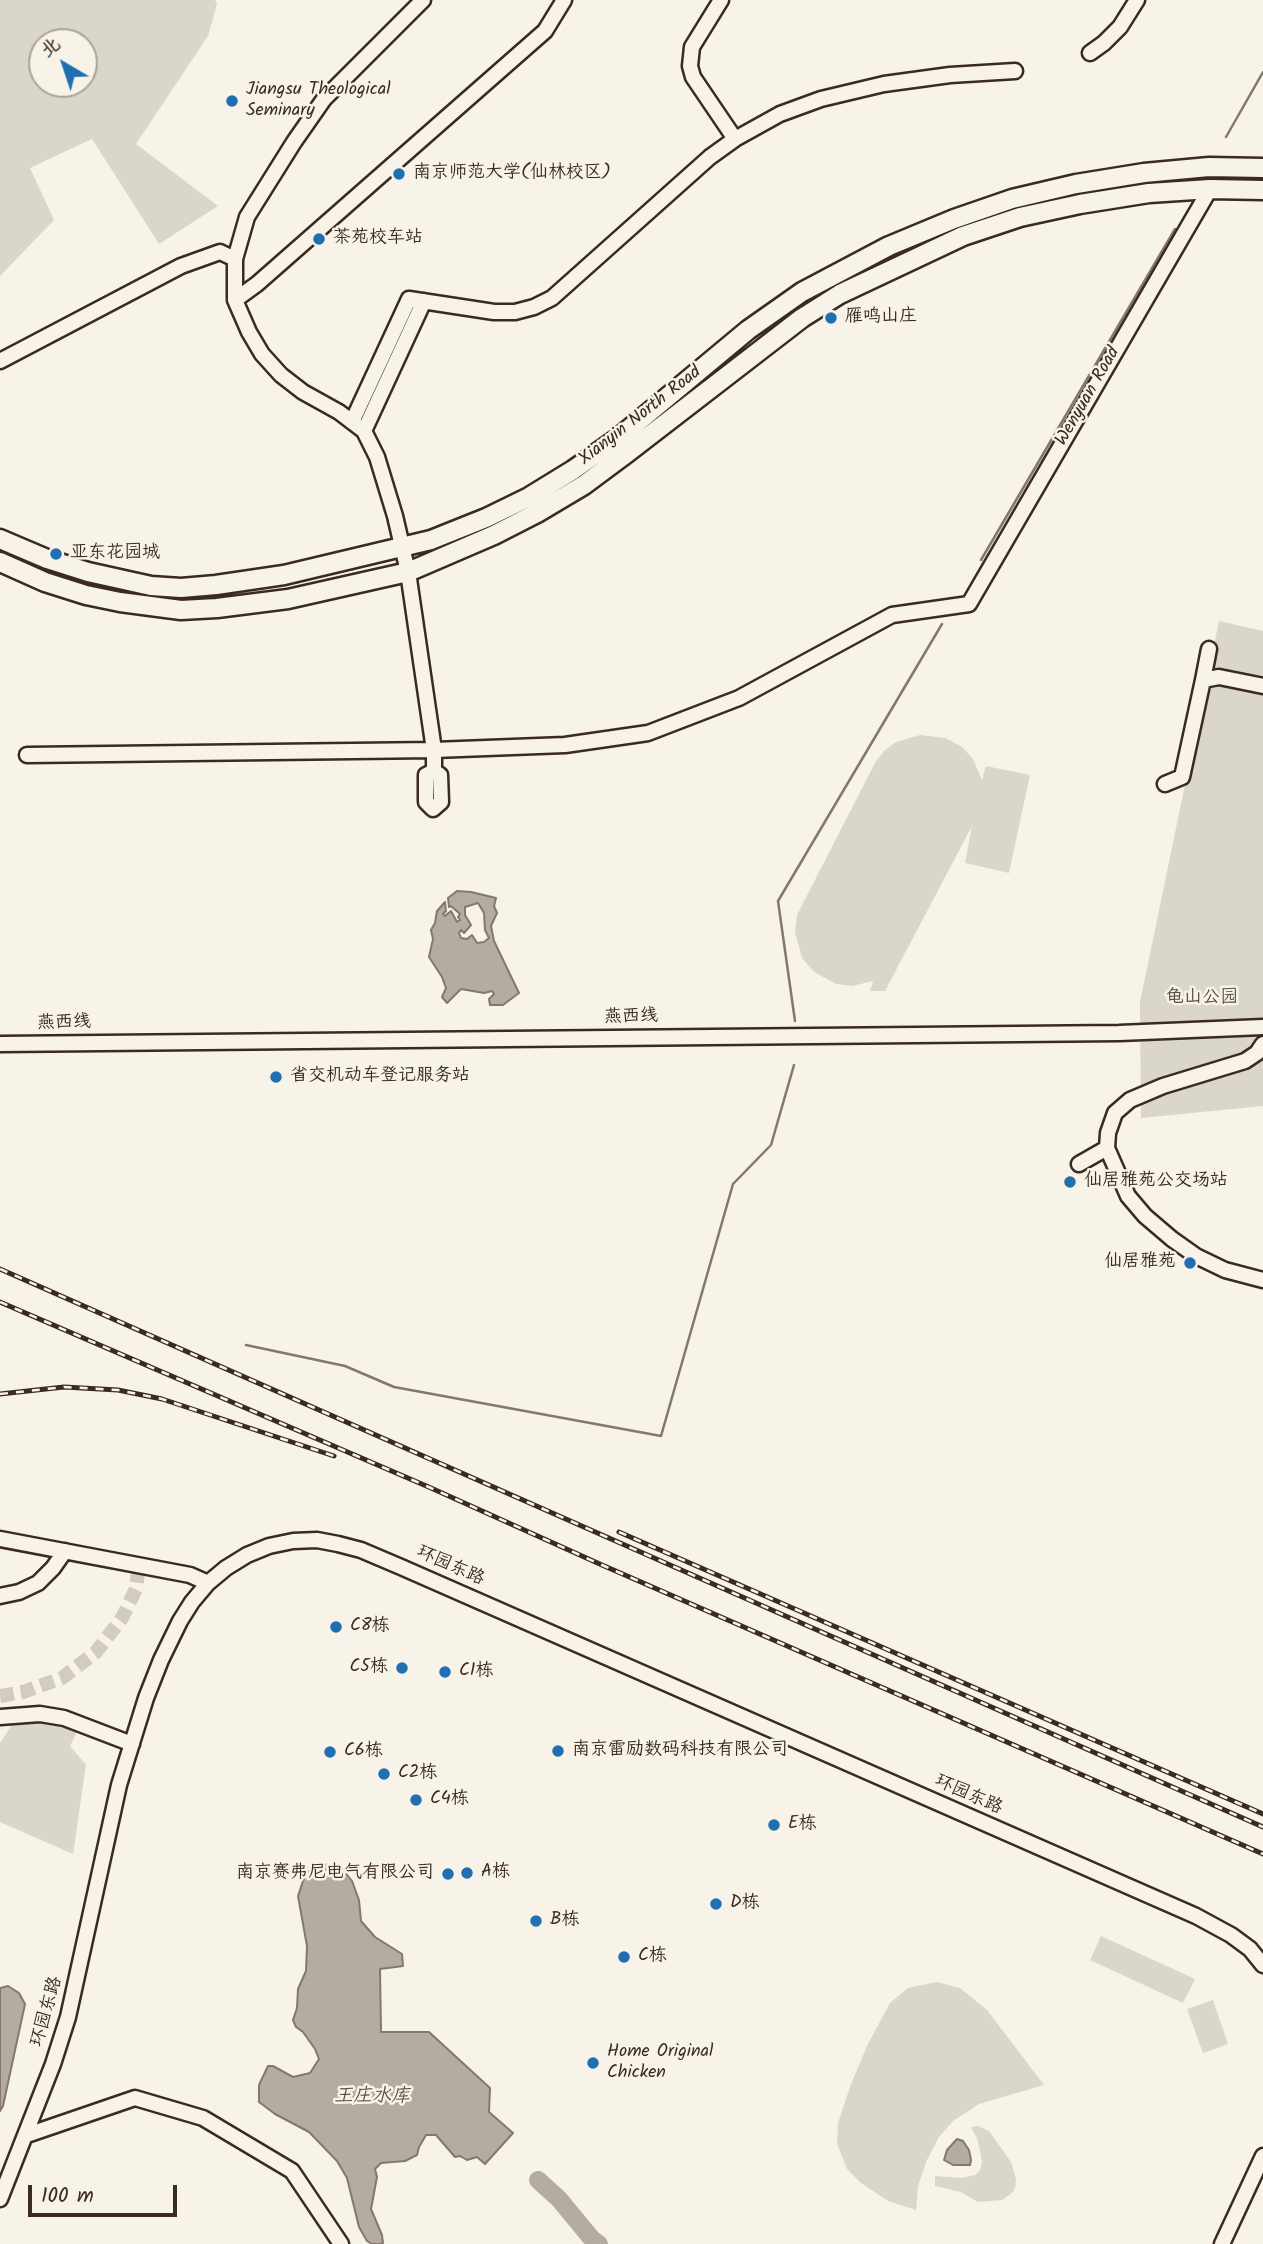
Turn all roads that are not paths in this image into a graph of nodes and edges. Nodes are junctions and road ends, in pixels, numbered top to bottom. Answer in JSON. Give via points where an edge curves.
{"nodes":[{"id":1,"x":422,"y":0,"type":"edge"},
{"id":2,"x":564,"y":0,"type":"edge"},
{"id":3,"x":721,"y":0,"type":"edge"},
{"id":4,"x":1137,"y":0,"type":"edge"},
{"id":5,"x":1090,"y":53,"type":"dead end"},
{"id":6,"x":1014,"y":71,"type":"dead end"},
{"id":7,"x":735,"y":139,"type":"junction"},
{"id":8,"x":1260,"y":164,"type":"edge"},
{"id":9,"x":1210,"y":189,"type":"junction"},
{"id":10,"x":1255,"y":190,"type":"edge"},
{"id":11,"x":235,"y":259,"type":"junction"},
{"id":12,"x":235,"y":300,"type":"junction"},
{"id":13,"x":0,"y":361,"type":"edge"},
{"id":14,"x":358,"y":427,"type":"junction"},
{"id":15,"x":0,"y":539,"type":"edge"},
{"id":16,"x":403,"y":548,"type":"junction"},
{"id":17,"x":0,"y":562,"type":"edge"},
{"id":18,"x":408,"y":572,"type":"junction"},
{"id":19,"x":1209,"y":649,"type":"dead end"},
{"id":20,"x":1203,"y":680,"type":"junction"},
{"id":21,"x":1263,"y":686,"type":"edge"},
{"id":22,"x":434,"y":750,"type":"junction"},
{"id":23,"x":27,"y":755,"type":"dead end"},
{"id":24,"x":434,"y":771,"type":"dead end"},
{"id":25,"x":1165,"y":784,"type":"dead end"},
{"id":26,"x":1263,"y":1027,"type":"edge"},
{"id":27,"x":0,"y":1044,"type":"edge"},
{"id":28,"x":1263,"y":1044,"type":"edge"},
{"id":29,"x":1107,"y":1148,"type":"junction"},
{"id":30,"x":1079,"y":1164,"type":"dead end"},
{"id":31,"x":1263,"y":1280,"type":"edge"},
{"id":32,"x":0,"y":1539,"type":"edge"},
{"id":33,"x":65,"y":1551,"type":"junction"},
{"id":34,"x":208,"y":1583,"type":"junction"},
{"id":35,"x":0,"y":1596,"type":"edge"},
{"id":36,"x":0,"y":1717,"type":"edge"},
{"id":37,"x":132,"y":1744,"type":"junction"},
{"id":38,"x":1263,"y":1965,"type":"edge"},
{"id":39,"x":27,"y":2135,"type":"junction"},
{"id":40,"x":1263,"y":2156,"type":"edge"},
{"id":41,"x":0,"y":2199,"type":"edge"},
{"id":42,"x":341,"y":2244,"type":"edge"},
{"id":43,"x":1222,"y":2244,"type":"edge"}],
"edges":[{"from":1,"to":11,"type":"street","via":[[324,99],[247,217]]},
{"from":2,"to":12,"type":"street","via":[[545,31]]},
{"from":3,"to":7,"type":"street","via":[[692,47],[690,66]]},
{"from":4,"to":5,"type":"street","via":[[1120,27]]},
{"from":6,"to":7,"type":"street","via":[[884,84],[821,99],[780,114]]},
{"from":7,"to":14,"type":"street","via":[[543,303],[504,312],[424,301]]},
{"from":8,"to":10,"type":"main road"},
{"from":8,"to":16,"type":"main road","name":"Xianyin North Road","via":[[1144,173],[1076,184],[1012,199],[889,246],[802,292],[748,330],[573,470],[486,518]]},
{"from":9,"to":10,"type":"main road","name":"Xianyin North Road"},
{"from":9,"to":18,"type":"main road","name":"Xianyin North Road","via":[[1149,193],[1020,217],[898,265],[840,293],[802,318],[584,485],[494,535]]},
{"from":9,"to":22,"type":"street","name":"Wenyuan Road","via":[[969,604],[892,615],[739,698],[648,733],[565,745]]},
{"from":11,"to":12,"type":"street"},
{"from":11,"to":13,"type":"street","via":[[219,252],[181,266]]},
{"from":12,"to":14,"type":"street","via":[[262,354],[281,375]]},
{"from":14,"to":16,"type":"street","via":[[377,457]]},
{"from":15,"to":16,"type":"main road","name":"Xianyin North Road","via":[[88,572],[181,588],[284,575]]},
{"from":16,"to":18,"type":"street"},
{"from":17,"to":18,"type":"main road","name":"Xianyin North Road","via":[[86,595],[181,610],[288,599]]},
{"from":18,"to":22,"type":"street"},
{"from":19,"to":20,"type":"street"},
{"from":20,"to":21,"type":"street","via":[[1219,677]]},
{"from":20,"to":25,"type":"street","via":[[1182,777]]},
{"from":22,"to":23,"type":"street"},
{"from":22,"to":24,"type":"street"},
{"from":26,"to":27,"type":"street","name":"燕西线","via":[[1119,1033]]},
{"from":28,"to":29,"type":"street","via":[[1245,1061],[1130,1100],[1115,1113]]},
{"from":29,"to":30,"type":"street"},
{"from":29,"to":31,"type":"street","via":[[1128,1196],[1172,1239],[1225,1270]]},
{"from":32,"to":33,"type":"street"},
{"from":33,"to":34,"type":"street","via":[[190,1575]]},
{"from":33,"to":35,"type":"street","via":[[38,1583]]},
{"from":34,"to":37,"type":"street","name":"环园东路","via":[[180,1621],[161,1660]]},
{"from":34,"to":38,"type":"street","name":"环园东路","via":[[247,1555],[269,1546],[317,1540],[361,1550],[1196,1916],[1231,1935]]},
{"from":36,"to":37,"type":"street","via":[[40,1714],[64,1718]]},
{"from":37,"to":39,"type":"street","name":"环园东路","via":[[68,2017]]},
{"from":39,"to":41,"type":"street","name":"环园东路"},
{"from":39,"to":42,"type":"street","via":[[135,2098],[203,2118],[292,2171]]},
{"from":40,"to":43,"type":"street"}]}
